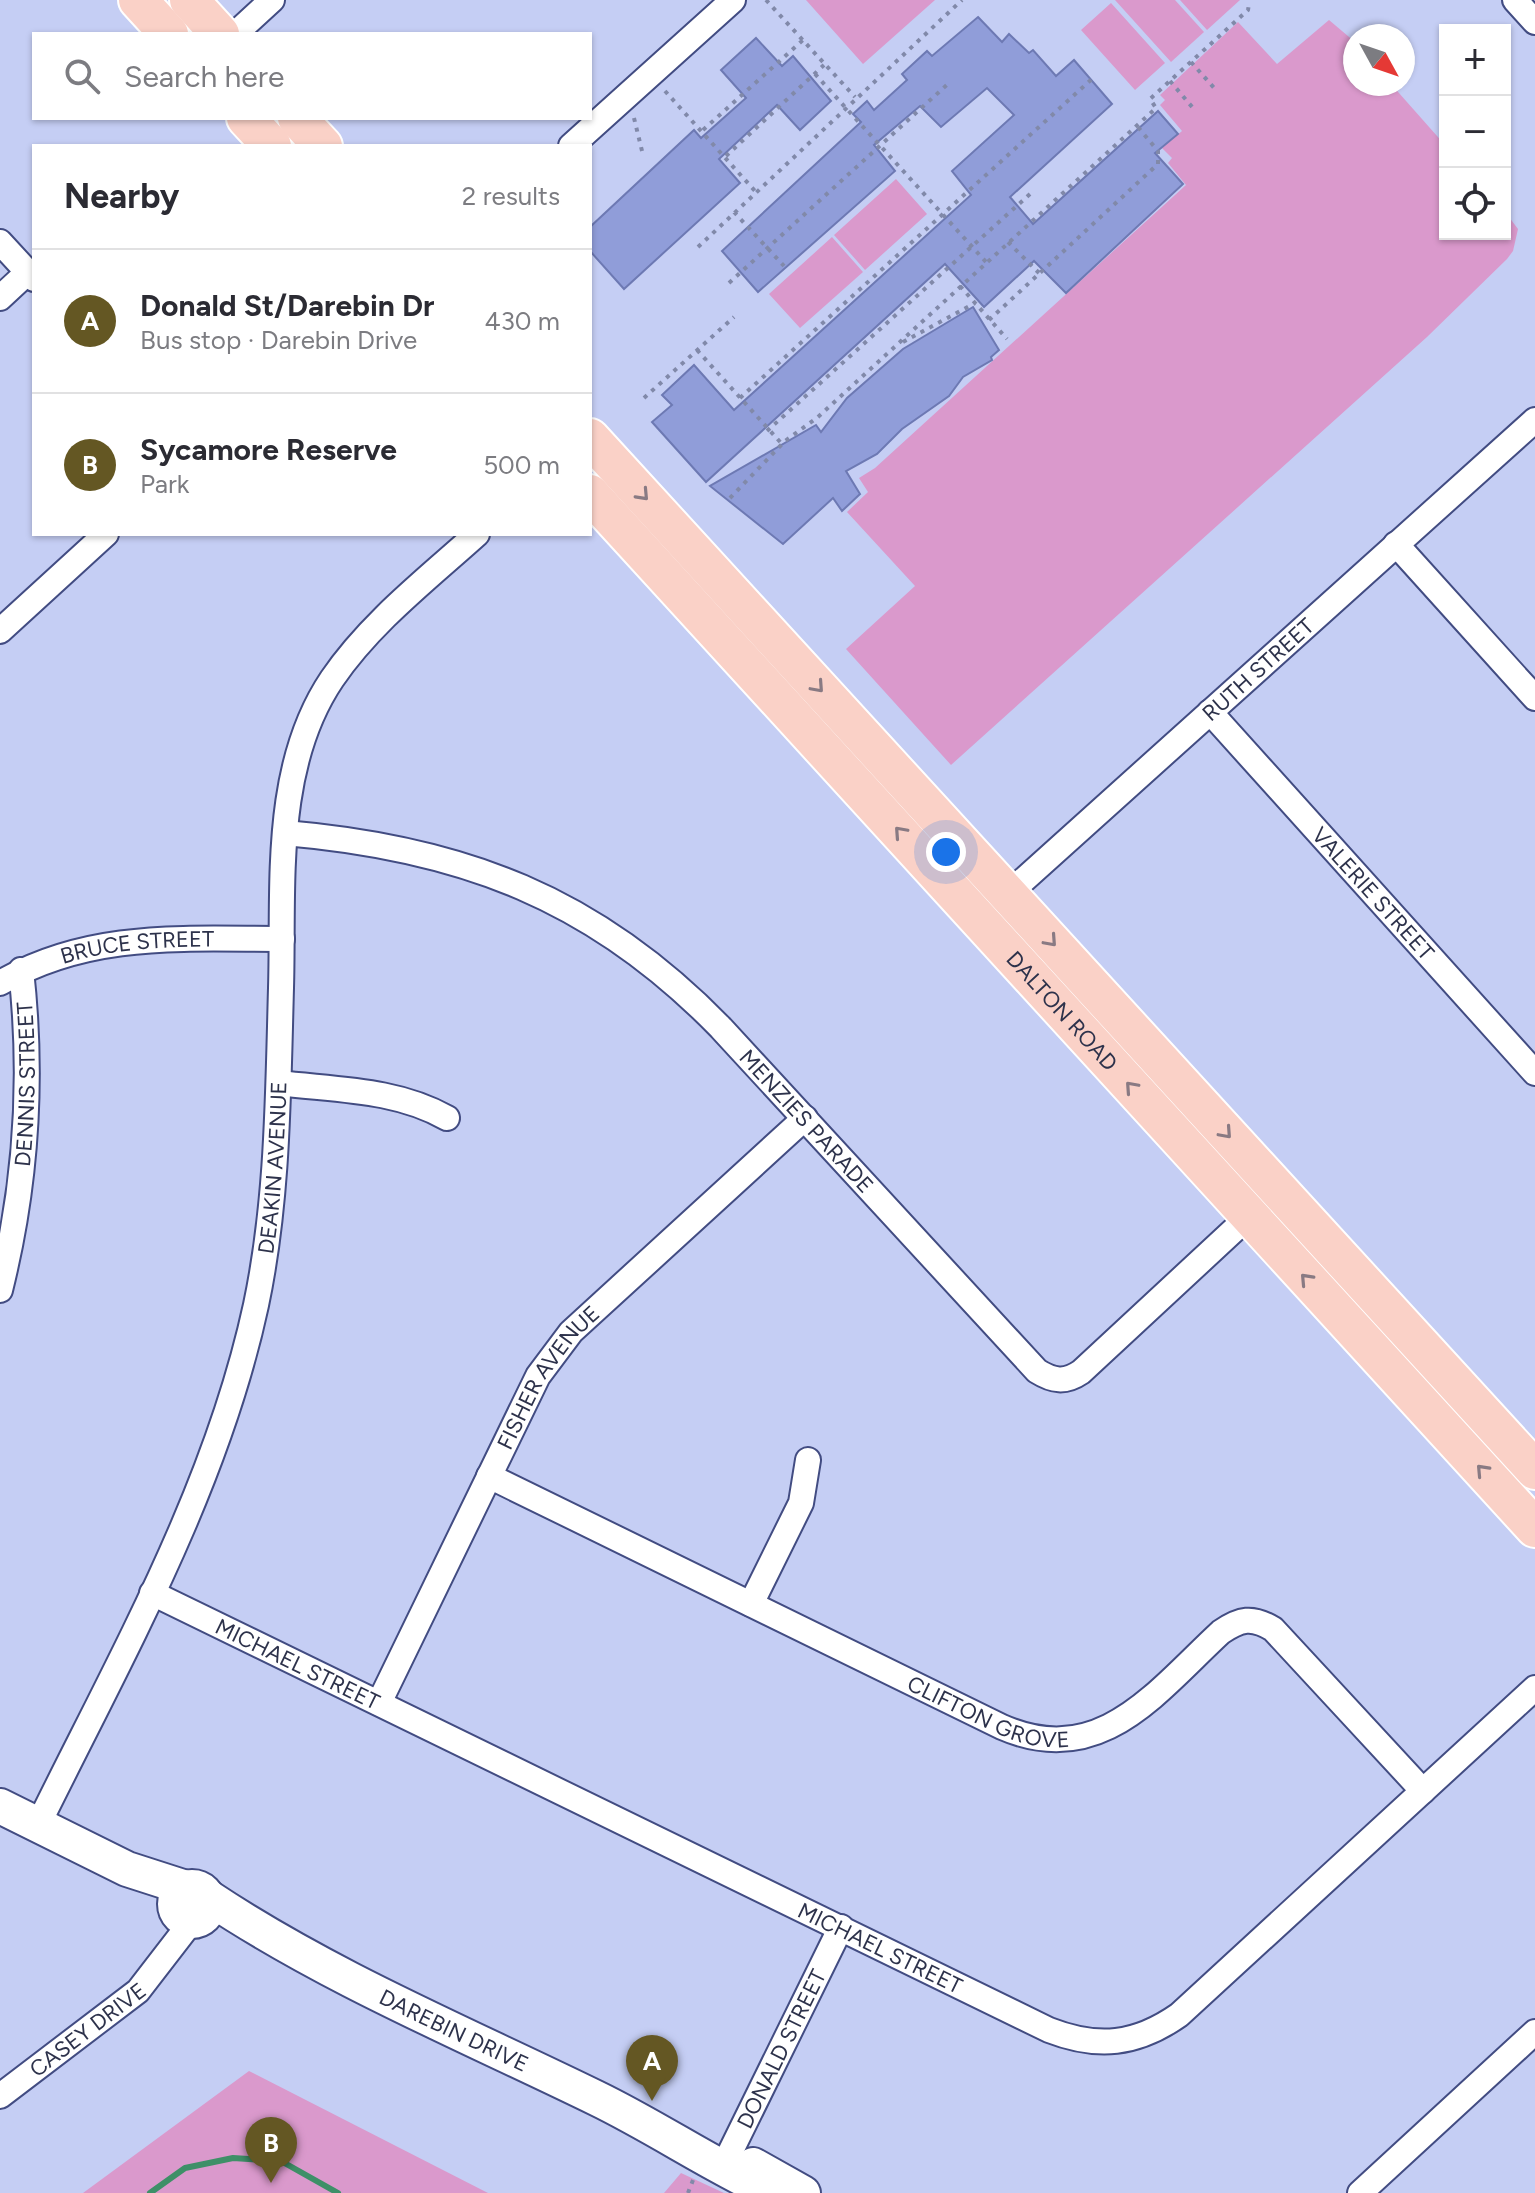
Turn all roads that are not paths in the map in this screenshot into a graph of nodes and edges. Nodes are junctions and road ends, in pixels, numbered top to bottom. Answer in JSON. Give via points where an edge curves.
{"nodes":[{"id":1,"x":138,"y":0,"type":"edge"},
{"id":2,"x":189,"y":0,"type":"edge"},
{"id":3,"x":272,"y":0,"type":"edge"},
{"id":4,"x":733,"y":0,"type":"edge"},
{"id":5,"x":1515,"y":0,"type":"edge"},
{"id":6,"x":1535,"y":22,"type":"edge"},
{"id":7,"x":167,"y":32,"type":"edge"},
{"id":8,"x":218,"y":32,"type":"edge"},
{"id":9,"x":237,"y":32,"type":"edge"},
{"id":10,"x":248,"y":120,"type":"edge"},
{"id":11,"x":299,"y":120,"type":"edge"},
{"id":12,"x":270,"y":144,"type":"edge"},
{"id":13,"x":321,"y":144,"type":"edge"},
{"id":14,"x":573,"y":144,"type":"edge"},
{"id":15,"x":0,"y":242,"type":"edge"},
{"id":16,"x":31,"y":276,"type":"edge"},
{"id":17,"x":0,"y":298,"type":"edge"},
{"id":18,"x":1535,"y":420,"type":"edge"},
{"id":19,"x":592,"y":440,"type":"edge"},
{"id":20,"x":592,"y":496,"type":"edge"},
{"id":21,"x":104,"y":536,"type":"edge"},
{"id":22,"x":475,"y":536,"type":"edge"},
{"id":23,"x":1396,"y":544,"type":"junction"},
{"id":24,"x":0,"y":631,"type":"edge"},
{"id":25,"x":1535,"y":698,"type":"edge"},
{"id":26,"x":1210,"y":712,"type":"junction"},
{"id":27,"x":285,"y":833,"type":"junction"},
{"id":28,"x":1008,"y":894,"type":"junction"},
{"id":29,"x":980,"y":920,"type":"junction"},
{"id":30,"x":282,"y":939,"type":"junction"},
{"id":31,"x":21,"y":970,"type":"junction"},
{"id":32,"x":0,"y":983,"type":"edge"},
{"id":33,"x":1535,"y":1073,"type":"edge"},
{"id":34,"x":279,"y":1083,"type":"junction"},
{"id":35,"x":447,"y":1118,"type":"dead end"},
{"id":36,"x":805,"y":1118,"type":"junction"},
{"id":37,"x":1248,"y":1217,"type":"junction"},
{"id":38,"x":0,"y":1290,"type":"edge"},
{"id":39,"x":808,"y":1460,"type":"dead end"},
{"id":40,"x":1535,"y":1470,"type":"edge"},
{"id":41,"x":489,"y":1476,"type":"junction"},
{"id":42,"x":1535,"y":1528,"type":"edge"},
{"id":43,"x":152,"y":1593,"type":"junction"},
{"id":44,"x":751,"y":1604,"type":"junction"},
{"id":45,"x":1535,"y":1688,"type":"edge"},
{"id":46,"x":379,"y":1703,"type":"junction"},
{"id":47,"x":1423,"y":1791,"type":"junction"},
{"id":48,"x":0,"y":1806,"type":"edge"},
{"id":49,"x":38,"y":1825,"type":"junction"},
{"id":50,"x":190,"y":1907,"type":"junction"},
{"id":51,"x":841,"y":1927,"type":"junction"},
{"id":52,"x":1535,"y":2032,"type":"edge"},
{"id":53,"x":0,"y":2096,"type":"edge"},
{"id":54,"x":715,"y":2166,"type":"junction"},
{"id":55,"x":772,"y":2193,"type":"edge"},
{"id":56,"x":803,"y":2193,"type":"edge"},
{"id":57,"x":1360,"y":2193,"type":"edge"}],
"edges":[{"from":1,"to":7,"type":"main road"},
{"from":2,"to":8,"type":"main road"},
{"from":3,"to":9,"type":"street"},
{"from":4,"to":14,"type":"street"},
{"from":5,"to":6,"type":"street"},
{"from":10,"to":12,"type":"main road"},
{"from":11,"to":13,"type":"main road"},
{"from":15,"to":16,"type":"street"},
{"from":16,"to":17,"type":"street"},
{"from":18,"to":23,"type":"street","name":"RUTH STREET"},
{"from":19,"to":28,"type":"main road","name":"DALTON ROAD","one_way":true},
{"from":29,"to":20,"type":"main road","name":"DALTON ROAD","one_way":true},
{"from":21,"to":24,"type":"street"},
{"from":22,"to":27,"type":"street","name":"DEAKIN AVENUE","via":[[384,619],[331,680],[295,764]]},
{"from":23,"to":25,"type":"street"},
{"from":23,"to":26,"type":"street","name":"RUTH STREET"},
{"from":26,"to":28,"type":"street","name":"RUTH STREET"},
{"from":26,"to":33,"type":"street","name":"VALERIE STREET"},
{"from":27,"to":30,"type":"street","name":"DEAKIN AVENUE"},
{"from":27,"to":36,"type":"street","name":"MENZIES PARADE","via":[[361,840],[456,862],[560,904],[646,959],[689,995]]},
{"from":28,"to":29,"type":"main road","name":"RUTH STREET"},
{"from":28,"to":40,"type":"main road","name":"DALTON ROAD","one_way":true},
{"from":37,"to":29,"type":"main road","name":"DALTON ROAD","one_way":true},
{"from":30,"to":31,"type":"street","name":"BRUCE STREET","via":[[124,940]]},
{"from":30,"to":34,"type":"street","name":"DEAKIN AVENUE"},
{"from":31,"to":32,"type":"street","name":"BRUCE STREET"},
{"from":31,"to":38,"type":"street","name":"DENNIS STREET","via":[[26,1016],[24,1142],[19,1199]]},
{"from":34,"to":35,"type":"street","via":[[394,1096]]},
{"from":34,"to":43,"type":"street","name":"DEAKIN AVENUE","via":[[266,1248],[239,1374],[206,1473]]},
{"from":36,"to":37,"type":"street","name":"MENZIES PARADE","via":[[1049,1379],[1081,1372]]},
{"from":36,"to":41,"type":"street","name":"FISHER AVENUE","via":[[571,1332],[538,1376]]},
{"from":42,"to":37,"type":"main road","name":"DALTON ROAD","one_way":true},
{"from":39,"to":44,"type":"street","via":[[801,1503]]},
{"from":41,"to":44,"type":"street","name":"CLIFTON GROVE"},
{"from":41,"to":46,"type":"street","name":"FISHER AVENUE"},
{"from":43,"to":46,"type":"street","name":"MICHAEL STREET"},
{"from":43,"to":49,"type":"street","name":"DEAKIN AVENUE"},
{"from":44,"to":47,"type":"street","name":"CLIFTON GROVE","via":[[1022,1735],[1066,1740],[1110,1729],[1237,1621],[1262,1622]]},
{"from":45,"to":47,"type":"street","name":"MICHAEL STREET"},
{"from":46,"to":51,"type":"street","name":"MICHAEL STREET"},
{"from":47,"to":51,"type":"street","name":"MICHAEL STREET","via":[[1179,2015],[1129,2041],[1089,2042],[1049,2030]]},
{"from":48,"to":49,"type":"street","name":"DAREBIN DRIVE"},
{"from":49,"to":50,"type":"street","name":"DAREBIN DRIVE"},
{"from":50,"to":53,"type":"street","name":"CASEY DRIVE","via":[[166,1955],[138,1991]]},
{"from":50,"to":54,"type":"street","name":"DAREBIN DRIVE","via":[[267,1936],[641,2120]]},
{"from":51,"to":54,"type":"street","name":"DONALD STREET"},
{"from":52,"to":57,"type":"street"},
{"from":54,"to":55,"type":"street","name":"DAREBIN DRIVE"},
{"from":54,"to":56,"type":"street","name":"DAREBIN DRIVE"}]}
